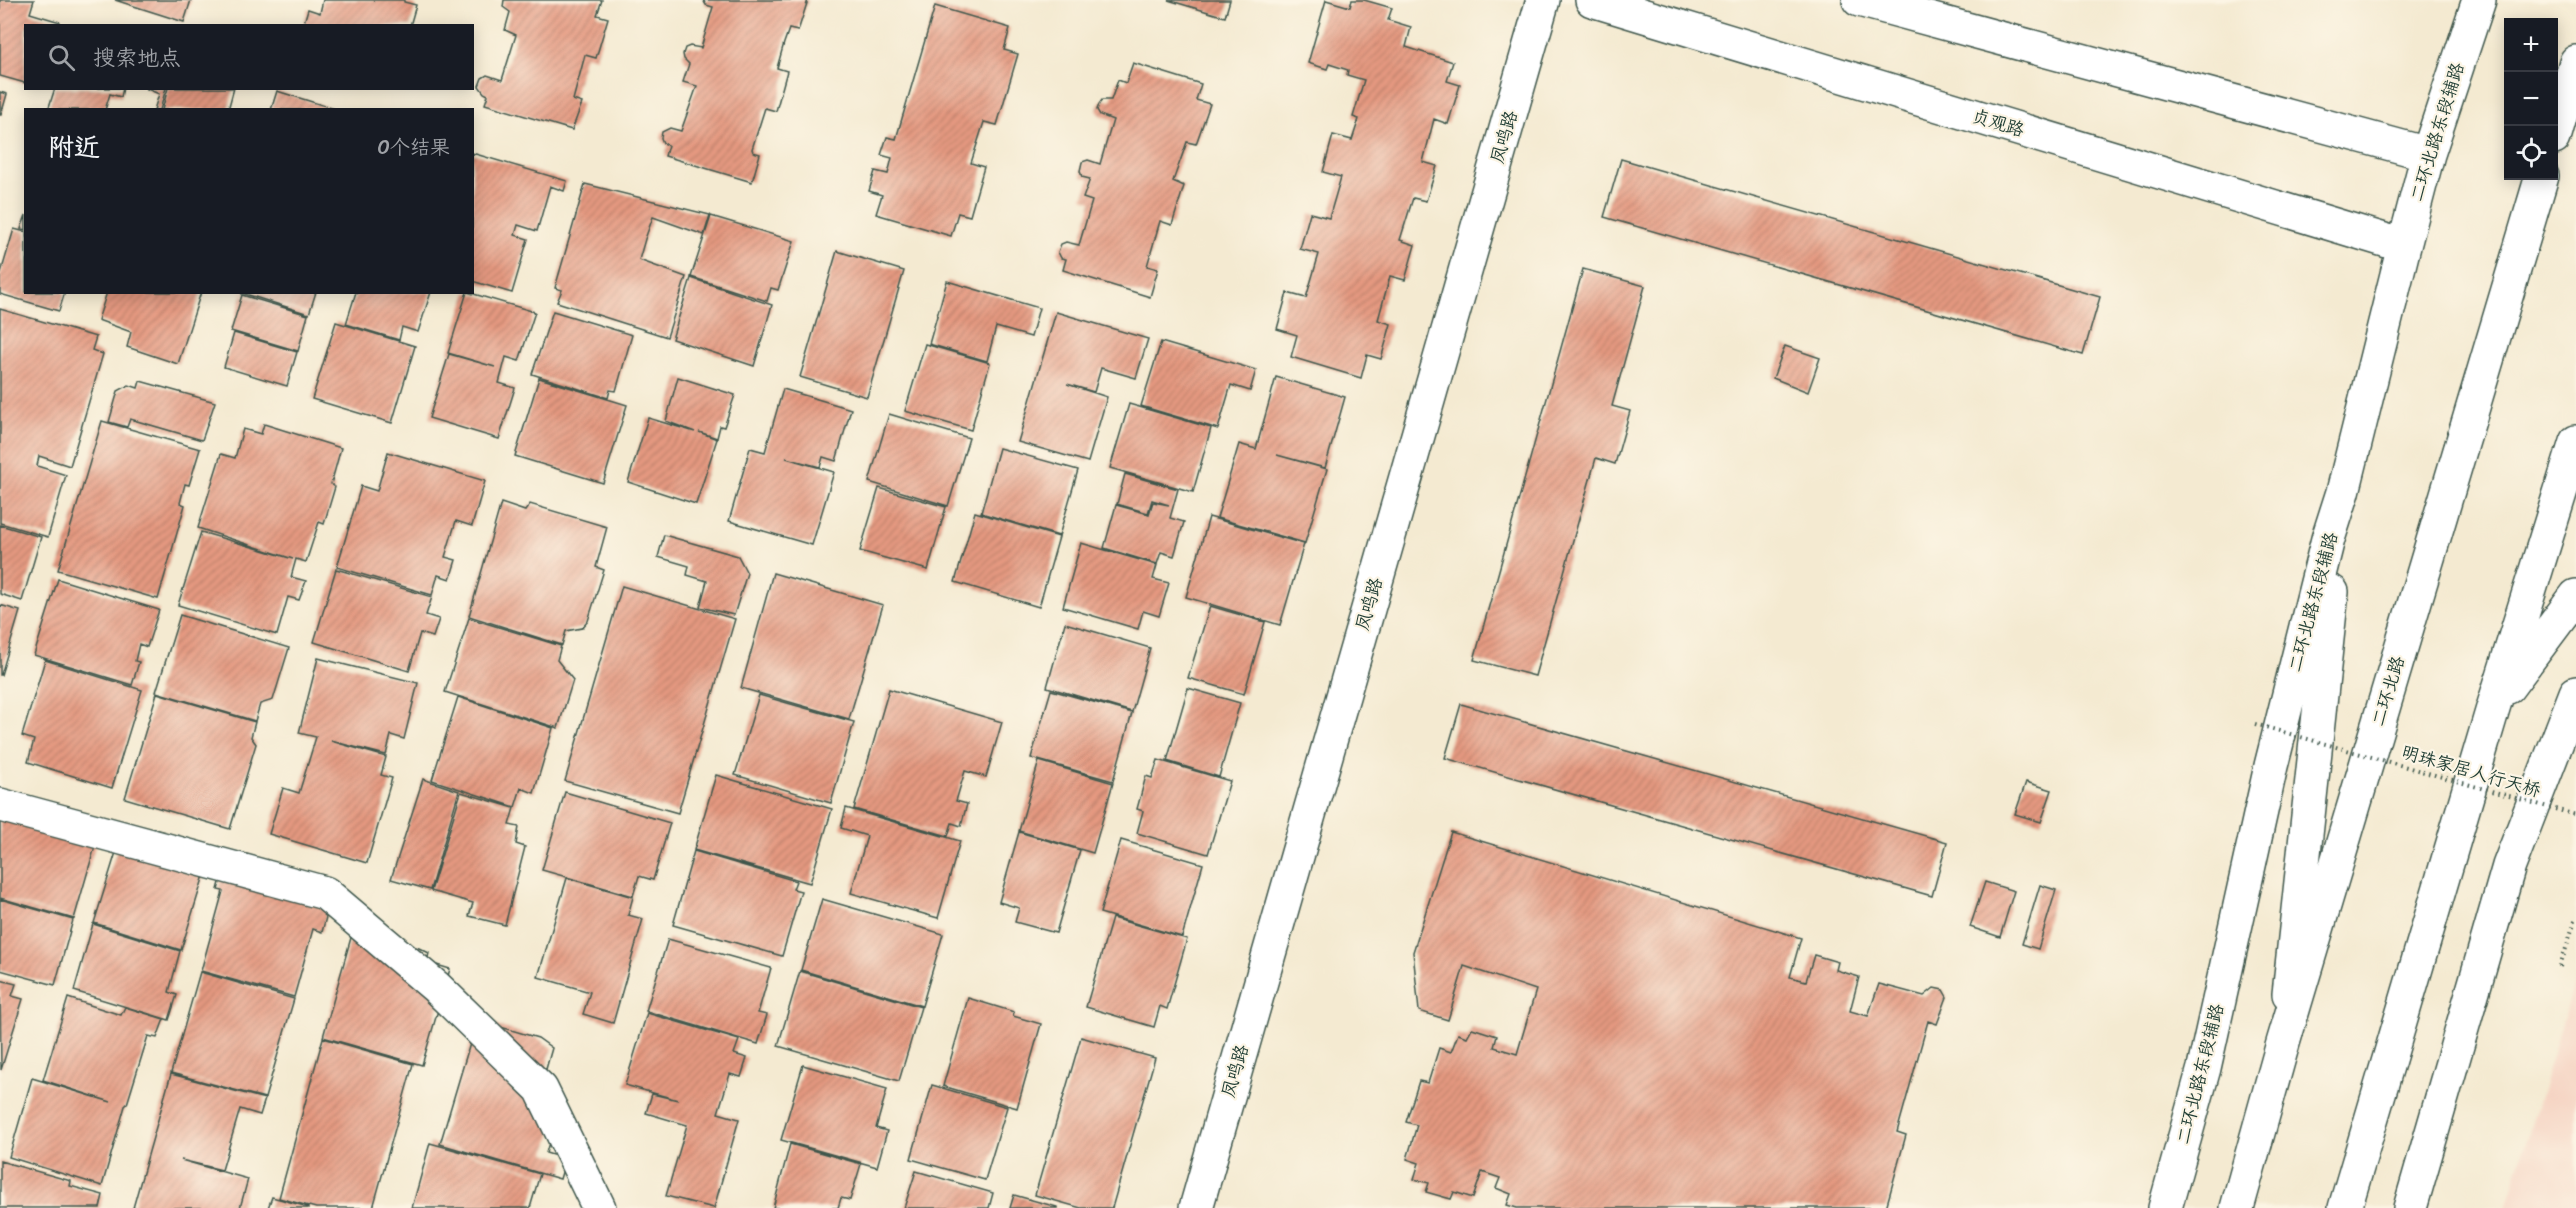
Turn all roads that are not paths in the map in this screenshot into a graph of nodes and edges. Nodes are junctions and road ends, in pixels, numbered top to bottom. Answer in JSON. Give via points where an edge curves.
{"nodes":[{"id":1,"x":1543,"y":0,"type":"edge"},
{"id":2,"x":1592,"y":0,"type":"edge"},
{"id":3,"x":1859,"y":0,"type":"edge"},
{"id":4,"x":2479,"y":0,"type":"edge"},
{"id":5,"x":2576,"y":62,"type":"edge"},
{"id":6,"x":2557,"y":126,"type":"edge"},
{"id":7,"x":2428,"y":154,"type":"junction"},
{"id":8,"x":2541,"y":180,"type":"edge"},
{"id":9,"x":2404,"y":246,"type":"junction"},
{"id":10,"x":2576,"y":442,"type":"edge"},
{"id":11,"x":2343,"y":492,"type":"junction"},
{"id":12,"x":2576,"y":596,"type":"edge"},
{"id":13,"x":2576,"y":693,"type":"edge"},
{"id":14,"x":2493,"y":708,"type":"junction"},
{"id":15,"x":0,"y":805,"type":"edge"},
{"id":16,"x":2283,"y":1043,"type":"junction"},
{"id":17,"x":599,"y":1208,"type":"edge"},
{"id":18,"x":1196,"y":1208,"type":"edge"},
{"id":19,"x":2165,"y":1208,"type":"edge"},
{"id":20,"x":2237,"y":1208,"type":"edge"},
{"id":21,"x":2345,"y":1208,"type":"edge"},
{"id":22,"x":2410,"y":1208,"type":"edge"}],
"edges":[{"from":1,"to":18,"type":"main road","name":"凤鸣路"},
{"from":2,"to":9,"type":"main road","name":"贞观路"},
{"from":3,"to":7,"type":"main road"},
{"from":4,"to":7,"type":"main road","name":"二环北路东段辅路"},
{"from":5,"to":6,"type":"main road"},
{"from":7,"to":9,"type":"main road","name":"二环北路东段辅路"},
{"from":8,"to":16,"type":"main road","name":"二环北路"},
{"from":9,"to":11,"type":"main road","name":"二环北路东段辅路"},
{"from":10,"to":14,"type":"main road"},
{"from":11,"to":16,"type":"main road"},
{"from":11,"to":19,"type":"main road","name":"二环北路东段辅路","via":[[2268,777],[2204,1068]]},
{"from":12,"to":14,"type":"main road"},
{"from":13,"to":22,"type":"main road","via":[[2510,866]]},
{"from":14,"to":21,"type":"main road"},
{"from":15,"to":17,"type":"main road","via":[[325,893],[436,987],[541,1089]]},
{"from":16,"to":20,"type":"main road","name":"二环北路"}]}
